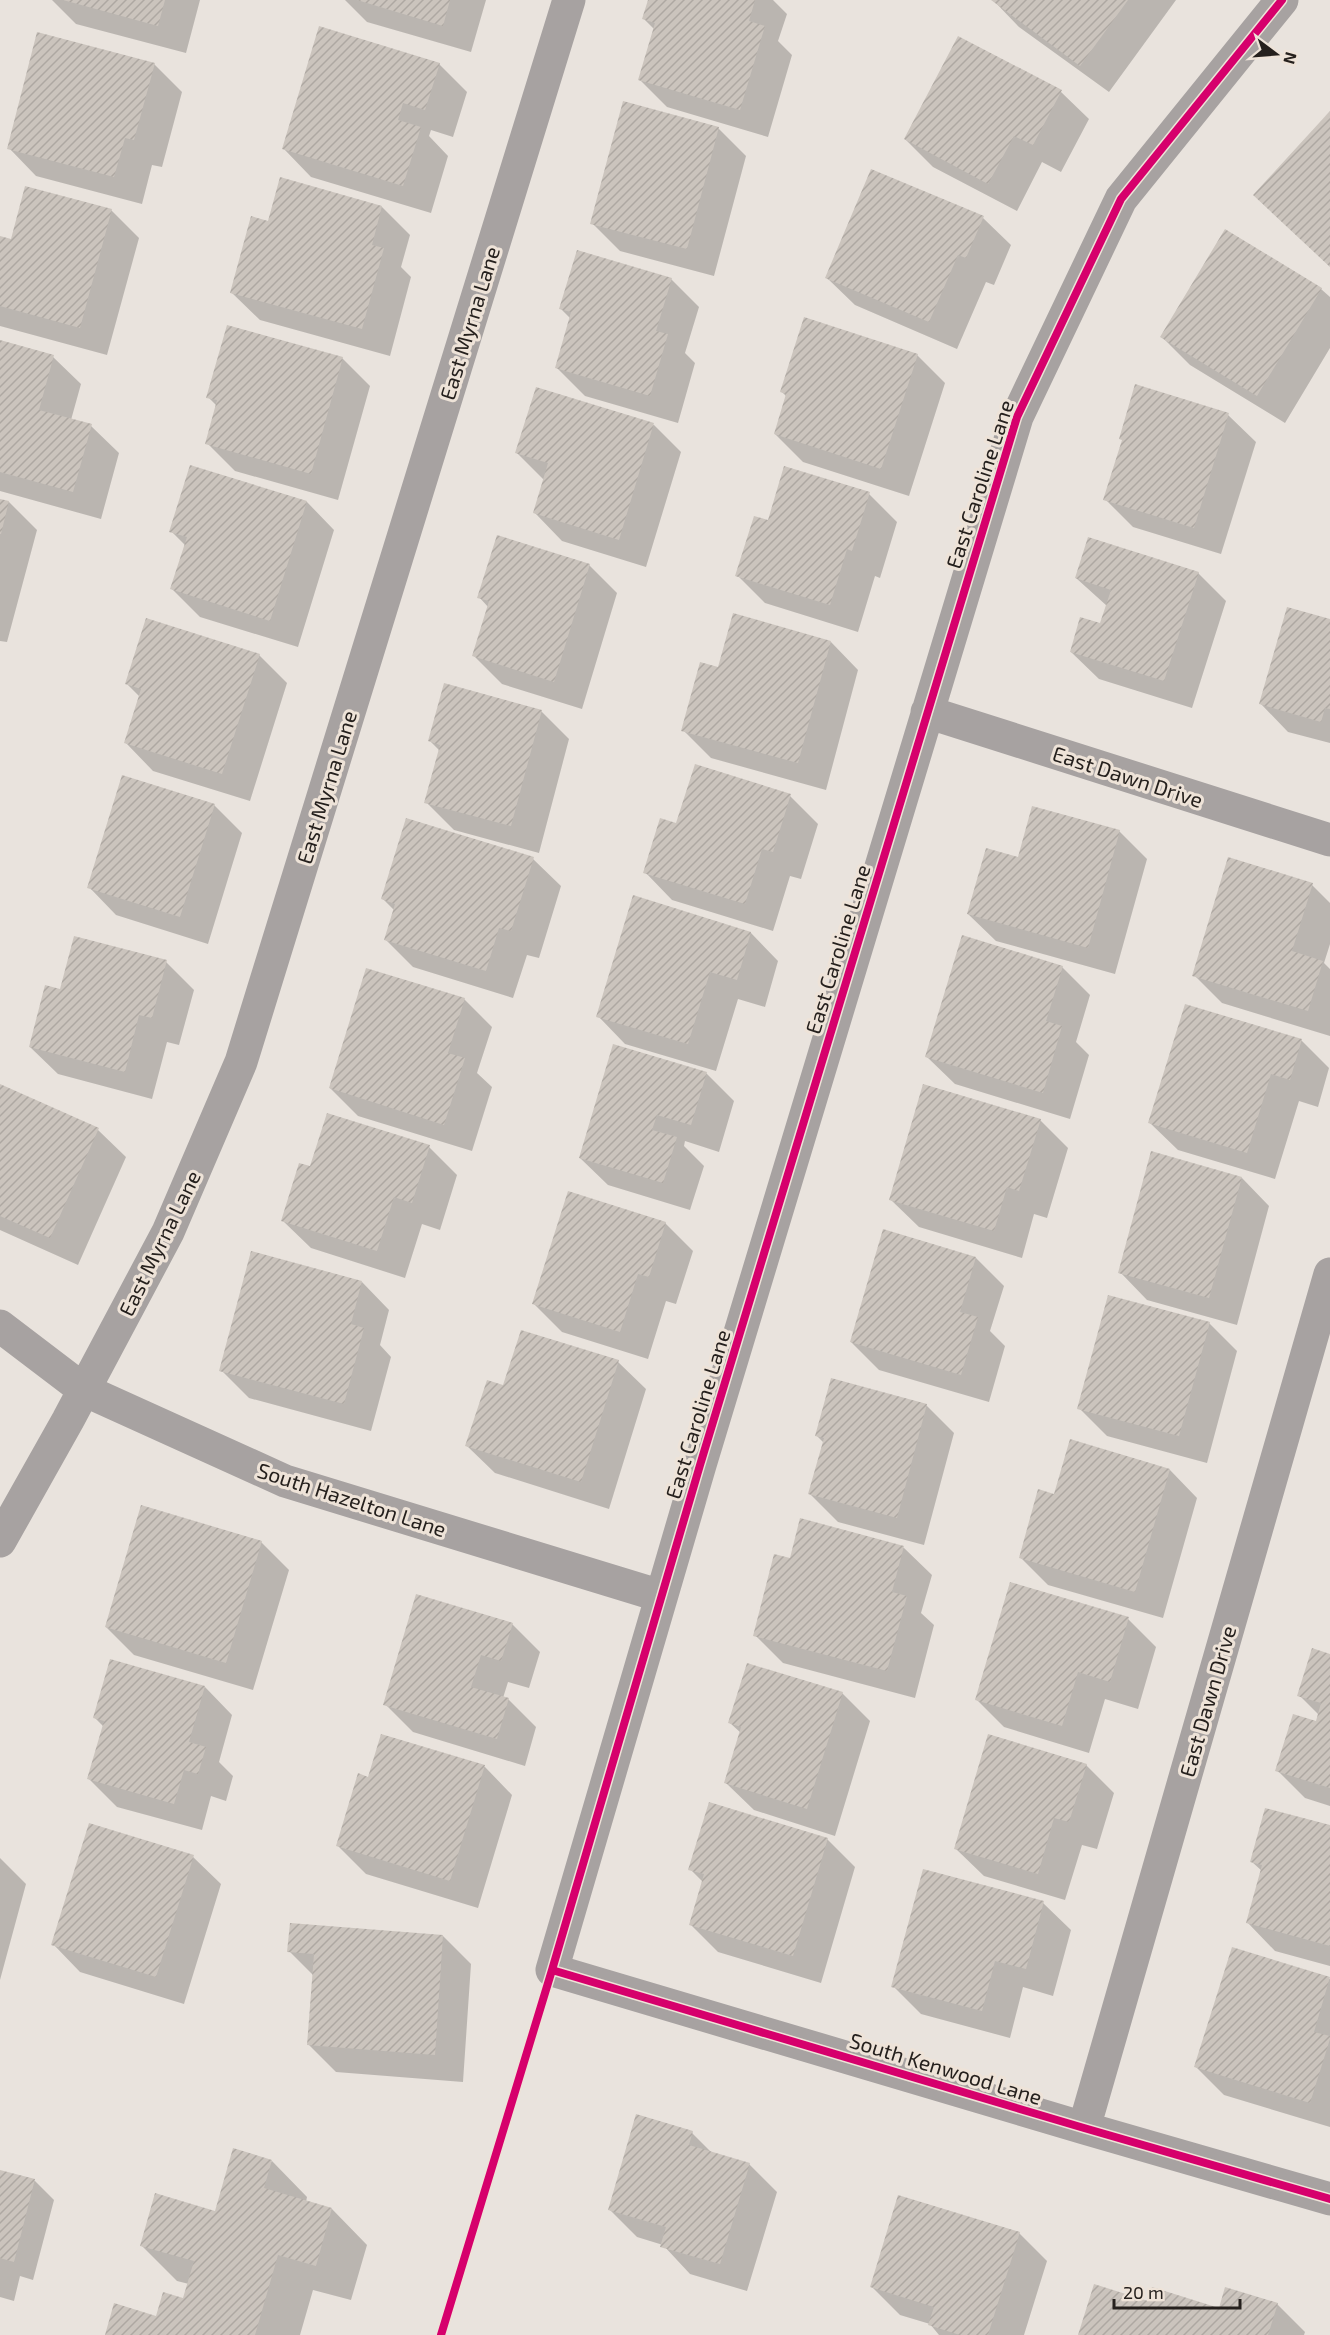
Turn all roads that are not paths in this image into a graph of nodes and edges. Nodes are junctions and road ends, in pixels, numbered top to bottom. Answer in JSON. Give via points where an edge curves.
{"nodes":[{"id":1,"x":569,"y":0,"type":"edge"},
{"id":2,"x":1282,"y":0,"type":"edge"},
{"id":3,"x":927,"y":712,"type":"junction"},
{"id":4,"x":1330,"y":840,"type":"edge"},
{"id":5,"x":1330,"y":1274,"type":"edge"},
{"id":6,"x":0,"y":1326,"type":"edge"},
{"id":7,"x":84,"y":1390,"type":"junction"},
{"id":8,"x":0,"y":1541,"type":"edge"},
{"id":9,"x":661,"y":1596,"type":"junction"},
{"id":10,"x":552,"y":1970,"type":"joint"},
{"id":11,"x":1084,"y":2128,"type":"junction"},
{"id":12,"x":1330,"y":2199,"type":"edge"}],
"edges":[{"from":1,"to":7,"type":"street","name":"East Myrna Lane","via":[[241,1062],[168,1232]]},
{"from":2,"to":3,"type":"street","name":"East Caroline Lane","via":[[1121,199],[1017,417]]},
{"from":3,"to":4,"type":"street","name":"East Dawn Drive"},
{"from":3,"to":9,"type":"street","name":"East Caroline Lane"},
{"from":5,"to":11,"type":"street","name":"East Dawn Drive"},
{"from":6,"to":7,"type":"street","name":"South Hazelton Lane"},
{"from":7,"to":8,"type":"street","name":"East Myrna Lane"},
{"from":7,"to":9,"type":"street","name":"South Hazelton Lane","via":[[285,1481]]},
{"from":9,"to":10,"type":"street","name":"East Caroline Lane"},
{"from":10,"to":11,"type":"street","name":"South Kenwood Lane"},
{"from":11,"to":12,"type":"street","name":"South Kenwood Lane"}]}
